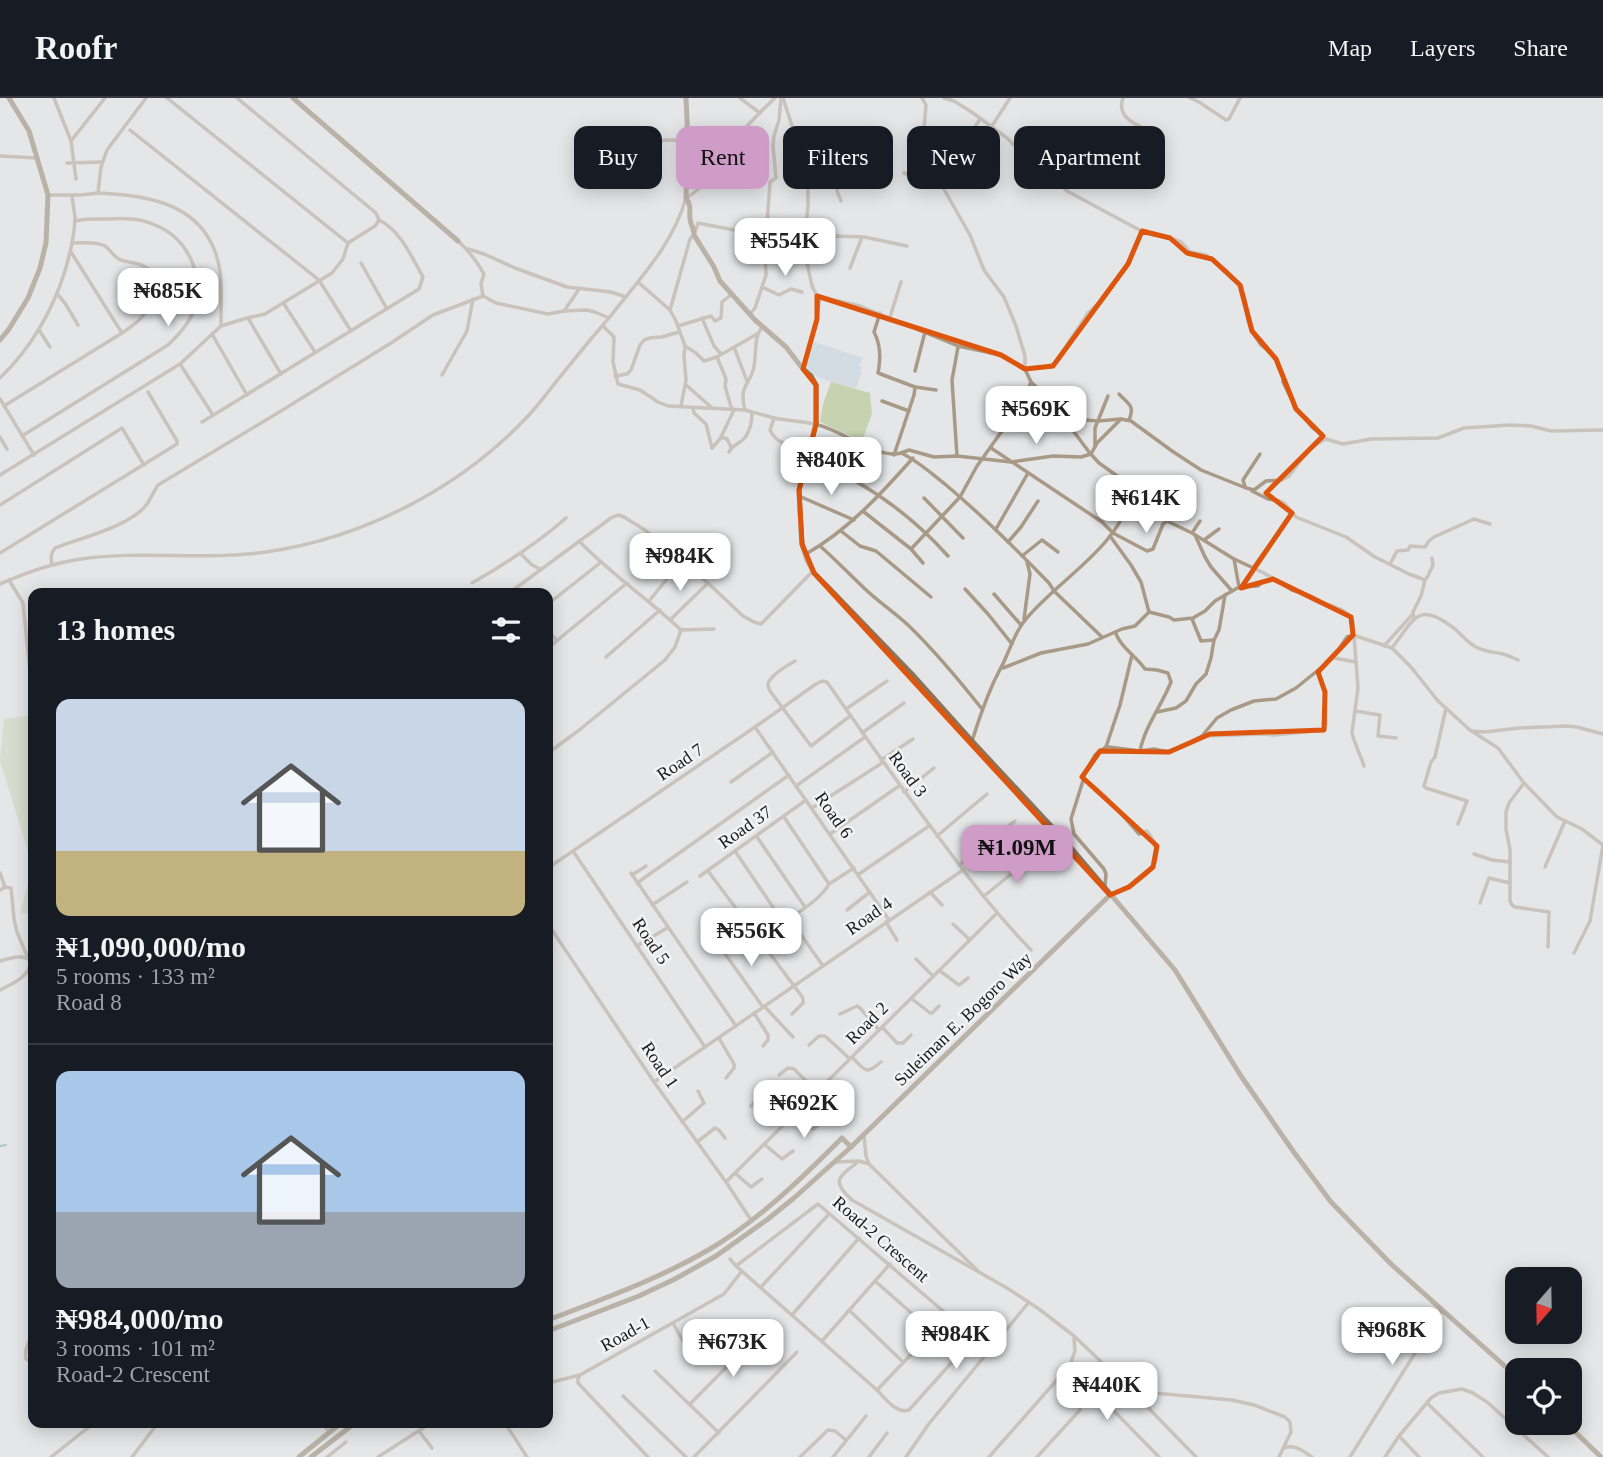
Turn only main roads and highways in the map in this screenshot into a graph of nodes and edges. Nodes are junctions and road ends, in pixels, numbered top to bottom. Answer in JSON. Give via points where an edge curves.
{"nodes":[{"id":1,"x":9,"y":98,"type":"edge"},
{"id":2,"x":293,"y":98,"type":"edge"},
{"id":3,"x":686,"y":98,"type":"edge"},
{"id":4,"x":458,"y":241,"type":"road end"},
{"id":5,"x":0,"y":340,"type":"edge"},
{"id":6,"x":1110,"y":895,"type":"junction"},
{"id":7,"x":851,"y":1147,"type":"junction"},
{"id":8,"x":553,"y":1318,"type":"edge"},
{"id":9,"x":553,"y":1329,"type":"edge"},
{"id":10,"x":1505,"y":1366,"type":"edge"},
{"id":11,"x":333,"y":1428,"type":"edge"},
{"id":12,"x":349,"y":1428,"type":"edge"},
{"id":13,"x":1578,"y":1435,"type":"edge"},
{"id":14,"x":299,"y":1457,"type":"edge"},
{"id":15,"x":311,"y":1457,"type":"edge"},
{"id":16,"x":1601,"y":1457,"type":"edge"}],
"edges":[{"from":1,"to":5,"type":"main road","via":[[29,131],[48,195],[40,268],[28,298]]},
{"from":2,"to":4,"type":"main road"},
{"from":3,"to":6,"type":"main road","via":[[686,198],[694,235],[720,281],[786,347],[816,385],[816,424],[799,496],[802,543],[813,571]]},
{"from":6,"to":7,"type":"main road","name":"Suleiman E. Bogoro Way"},
{"from":6,"to":10,"type":"main road","via":[[1175,970],[1241,1076],[1331,1202],[1391,1264]]},
{"from":7,"to":8,"type":"main road","via":[[842,1138],[751,1220],[711,1248],[652,1280]]},
{"from":7,"to":9,"type":"main road","name":"Suleiman E. Bogoro Way","via":[[768,1219],[696,1268]]},
{"from":11,"to":14,"type":"main road"},
{"from":12,"to":15,"type":"main road"},
{"from":13,"to":16,"type":"main road"}]}
